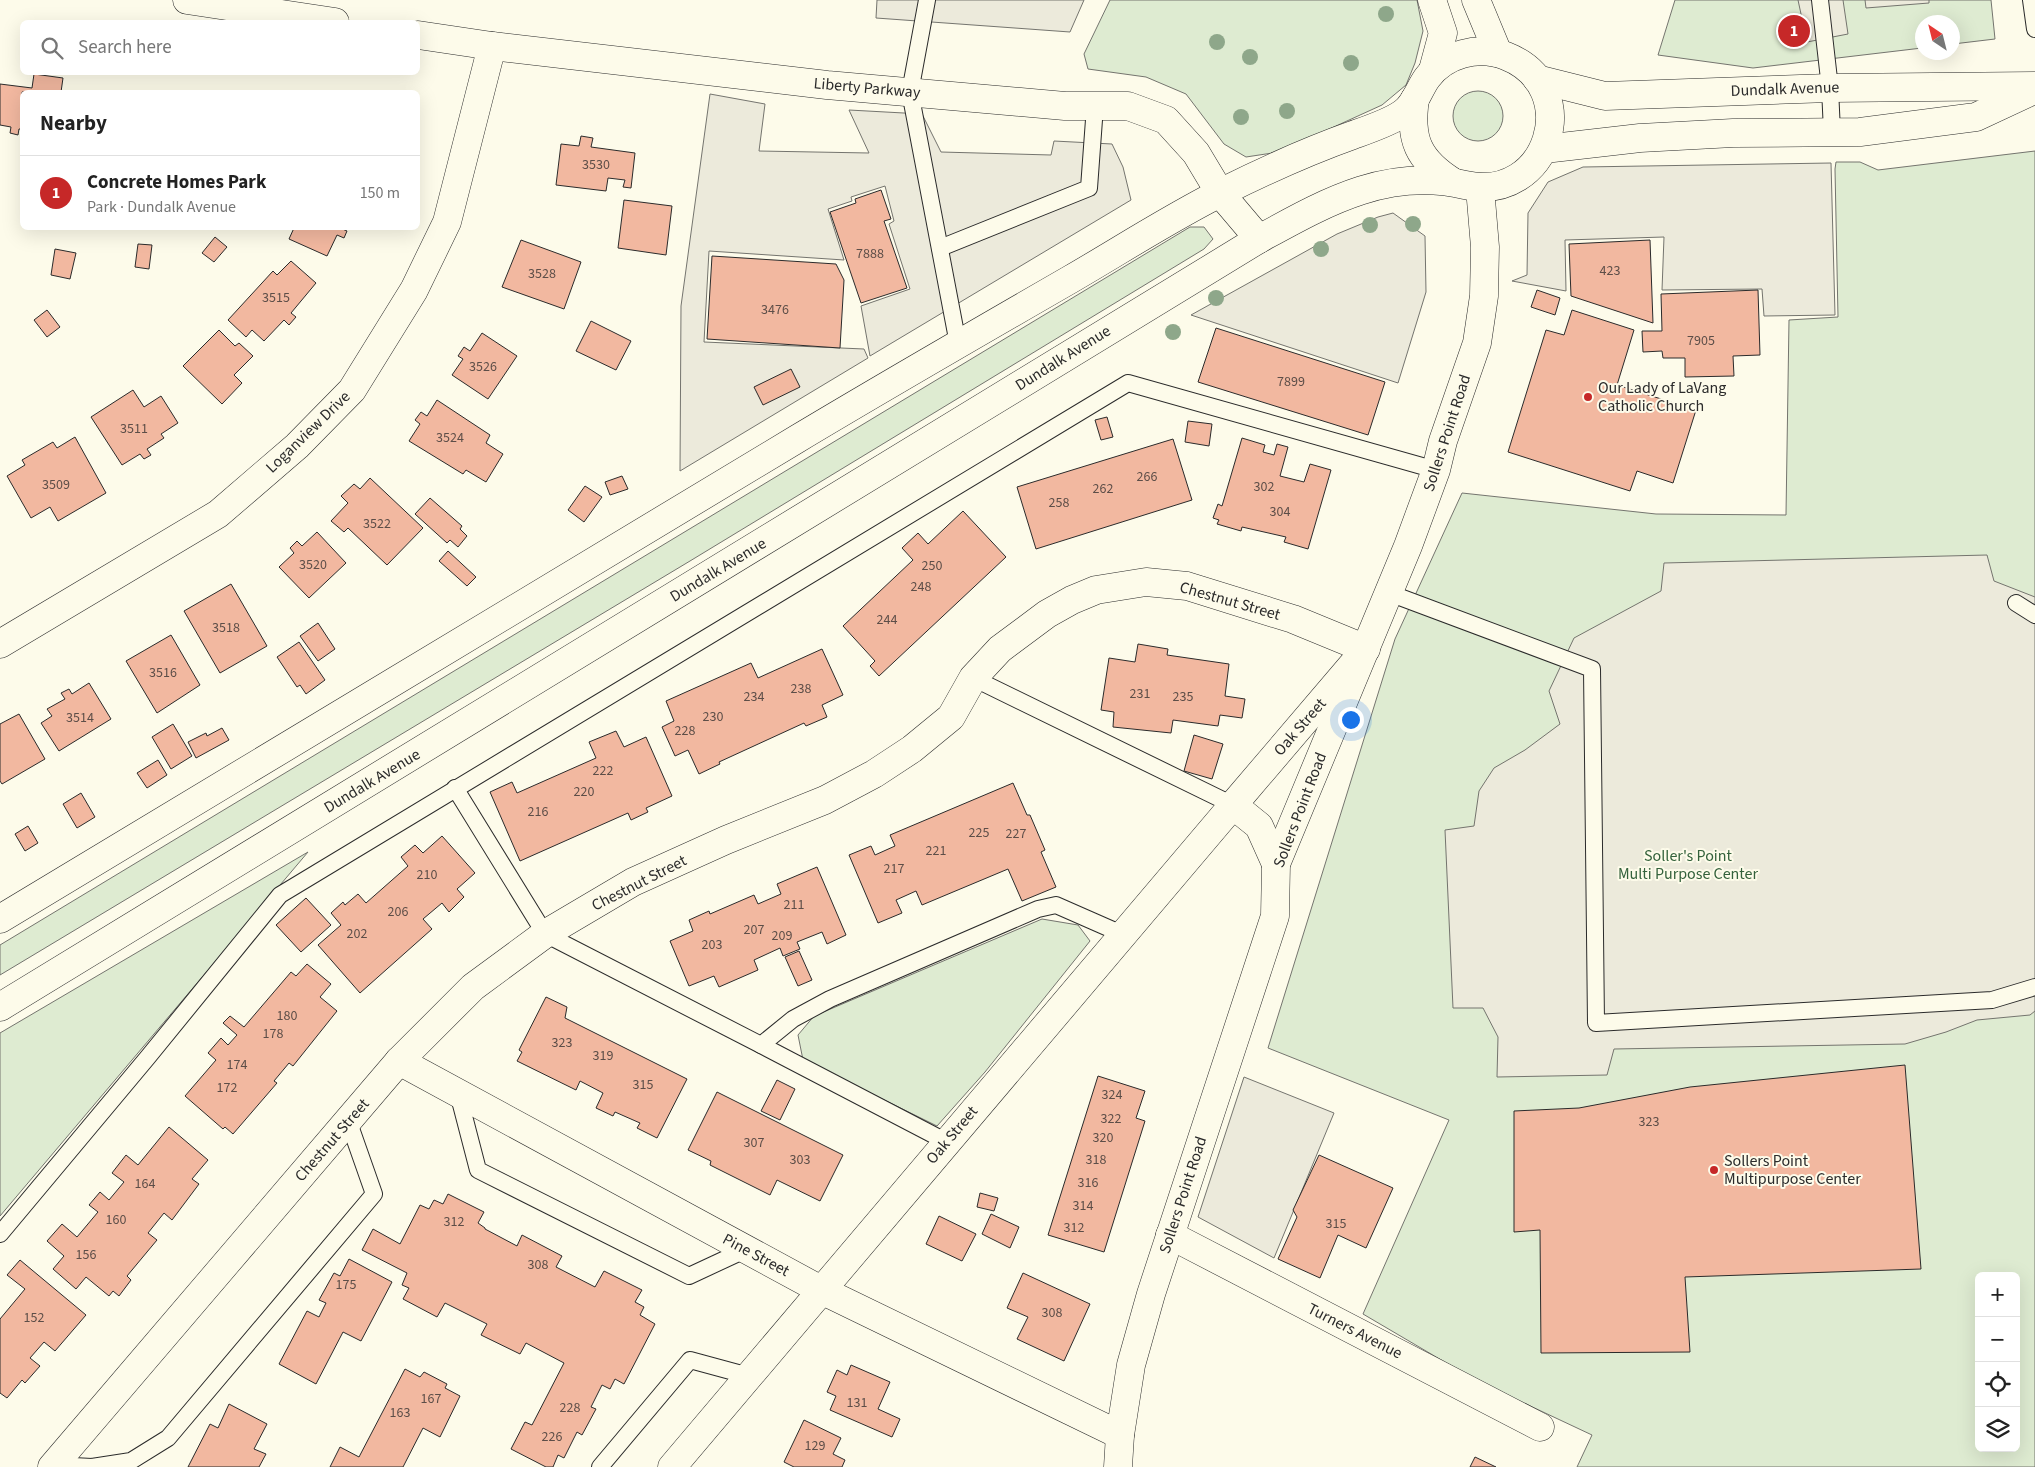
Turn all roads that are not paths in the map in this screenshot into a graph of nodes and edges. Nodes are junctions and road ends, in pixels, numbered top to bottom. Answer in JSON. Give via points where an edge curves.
{"nodes":[{"id":1,"x":187,"y":0,"type":"edge"},
{"id":2,"x":927,"y":0,"type":"edge"},
{"id":3,"x":1432,"y":0,"type":"edge"},
{"id":4,"x":1476,"y":0,"type":"edge"},
{"id":5,"x":1820,"y":0,"type":"edge"},
{"id":6,"x":2031,"y":0,"type":"edge"},
{"id":7,"x":322,"y":20,"type":"edge"},
{"id":8,"x":2035,"y":29,"type":"edge"},
{"id":9,"x":420,"y":35,"type":"edge"},
{"id":10,"x":492,"y":46,"type":"junction"},
{"id":11,"x":1498,"y":52,"type":"junction"},
{"id":12,"x":1434,"y":70,"type":"junction"},
{"id":13,"x":1537,"y":79,"type":"junction"},
{"id":14,"x":1830,"y":88,"type":"junction"},
{"id":15,"x":2035,"y":88,"type":"edge"},
{"id":16,"x":910,"y":92,"type":"junction"},
{"id":17,"x":1415,"y":99,"type":"junction"},
{"id":18,"x":1095,"y":106,"type":"junction"},
{"id":19,"x":1832,"y":132,"type":"junction"},
{"id":20,"x":1544,"y":150,"type":"junction"},
{"id":21,"x":1453,"y":182,"type":"junction"},
{"id":22,"x":1480,"y":188,"type":"junction"},
{"id":23,"x":1220,"y":193,"type":"junction"},
{"id":24,"x":1259,"y":239,"type":"junction"},
{"id":25,"x":940,"y":248,"type":"junction"},
{"id":26,"x":958,"y":344,"type":"junction"},
{"id":27,"x":1436,"y":470,"type":"junction"},
{"id":28,"x":1389,"y":592,"type":"junction"},
{"id":29,"x":2016,"y":603,"type":"dead end"},
{"id":30,"x":2035,"y":615,"type":"edge"},
{"id":31,"x":0,"y":644,"type":"edge"},
{"id":32,"x":1366,"y":649,"type":"junction"},
{"id":33,"x":973,"y":678,"type":"junction"},
{"id":34,"x":456,"y":788,"type":"junction"},
{"id":35,"x":1233,"y":805,"type":"junction"},
{"id":36,"x":1276,"y":864,"type":"junction"},
{"id":37,"x":0,"y":919,"type":"edge"},
{"id":38,"x":545,"y":934,"type":"junction"},
{"id":39,"x":1122,"y":934,"type":"junction"},
{"id":40,"x":2035,"y":987,"type":"edge"},
{"id":41,"x":0,"y":1007,"type":"edge"},
{"id":42,"x":760,"y":1045,"type":"junction"},
{"id":43,"x":399,"y":1061,"type":"junction"},
{"id":44,"x":458,"y":1093,"type":"junction"},
{"id":45,"x":348,"y":1120,"type":"junction"},
{"id":46,"x":947,"y":1142,"type":"junction"},
{"id":47,"x":0,"y":1234,"type":"edge"},
{"id":48,"x":1170,"y":1235,"type":"junction"},
{"id":49,"x":747,"y":1249,"type":"junction"},
{"id":50,"x":821,"y":1290,"type":"junction"},
{"id":51,"x":749,"y":1376,"type":"junction"},
{"id":52,"x":1540,"y":1427,"type":"dead end"},
{"id":53,"x":1120,"y":1435,"type":"junction"},
{"id":54,"x":53,"y":1466,"type":"edge"},
{"id":55,"x":600,"y":1467,"type":"edge"},
{"id":56,"x":672,"y":1467,"type":"edge"},
{"id":57,"x":1118,"y":1467,"type":"edge"}],
"edges":[{"from":1,"to":7,"type":"street"},
{"from":2,"to":16,"type":"lane"},
{"from":3,"to":12,"type":"street","via":[[1443,33]]},
{"from":4,"to":11,"type":"street"},
{"from":5,"to":14,"type":"lane"},
{"from":6,"to":8,"type":"lane"},
{"from":9,"to":10,"type":"street","name":"Liberty Parkway"},
{"from":10,"to":16,"type":"street","name":"Liberty Parkway"},
{"from":10,"to":31,"type":"street","name":"Loganview Drive","via":[[447,222],[414,290],[352,390],[297,446],[218,514]]},
{"from":11,"to":12,"type":"street","name":"Dundalk Avenue","via":[[1475,51],[1453,57]]},
{"from":11,"to":13,"type":"street","name":"Dundalk Avenue","via":[[1520,62]]},
{"from":12,"to":17,"type":"street","name":"Dundalk Avenue"},
{"from":13,"to":14,"type":"street","name":"Dundalk Avenue","via":[[1605,96]]},
{"from":13,"to":20,"type":"street","name":"Dundalk Avenue","via":[[1550,113]]},
{"from":14,"to":15,"type":"street","name":"Dundalk Avenue"},
{"from":14,"to":19,"type":"lane"},
{"from":15,"to":19,"type":"street","name":"Dundalk Avenue","via":[[1976,117],[1860,132]]},
{"from":16,"to":18,"type":"street","name":"Liberty Parkway"},
{"from":16,"to":25,"type":"lane"},
{"from":17,"to":21,"type":"street","name":"Dundalk Avenue","via":[[1412,119],[1423,157],[1436,172]]},
{"from":17,"to":23,"type":"street","name":"Dundalk Avenue","via":[[1403,113]]},
{"from":18,"to":23,"type":"street","name":"Liberty Parkway","via":[[1128,106],[1166,120],[1196,153]]},
{"from":18,"to":25,"type":"lane","via":[[1089,188]]},
{"from":19,"to":20,"type":"street","name":"Dundalk Avenue","via":[[1640,138]]},
{"from":20,"to":22,"type":"street","name":"Dundalk Avenue","via":[[1517,178],[1500,186]]},
{"from":21,"to":22,"type":"street","name":"Dundalk Avenue"},
{"from":21,"to":24,"type":"street","name":"Dundalk Avenue","via":[[1402,180],[1332,199]]},
{"from":22,"to":27,"type":"street","name":"Sollers Point Road","via":[[1485,247],[1484,296],[1477,343]]},
{"from":23,"to":24,"type":"street","name":"Liberty Parkway"},
{"from":23,"to":26,"type":"street","name":"Dundalk Avenue"},
{"from":24,"to":41,"type":"street","name":"Dundalk Avenue"},
{"from":25,"to":26,"type":"lane"},
{"from":26,"to":37,"type":"street","name":"Dundalk Avenue"},
{"from":27,"to":28,"type":"street","name":"Sollers Point Road"},
{"from":27,"to":34,"type":"lane","via":[[1128,383]]},
{"from":28,"to":32,"type":"street","name":"Sollers Point Road"},
{"from":28,"to":40,"type":"lane","via":[[1592,669],[1596,1023],[1992,1000]]},
{"from":29,"to":30,"type":"lane"},
{"from":32,"to":33,"type":"street","name":"Chestnut Street","via":[[1293,619],[1187,586],[1146,582],[1096,590],[1072,600],[1000,649]]},
{"from":32,"to":35,"type":"street","name":"Oak Street"},
{"from":32,"to":36,"type":"street","name":"Sollers Point Road"},
{"from":33,"to":35,"type":"lane"},
{"from":33,"to":38,"type":"street","name":"Chestnut Street","via":[[951,717],[912,749],[874,774],[825,800],[633,882]]},
{"from":34,"to":38,"type":"lane"},
{"from":34,"to":47,"type":"lane","via":[[280,895]]},
{"from":35,"to":36,"type":"street","via":[[1259,826]]},
{"from":35,"to":39,"type":"street","name":"Oak Street"},
{"from":36,"to":48,"type":"street","name":"Sollers Point Road","via":[[1275,916]]},
{"from":38,"to":42,"type":"lane"},
{"from":38,"to":43,"type":"street","name":"Chestnut Street","via":[[473,987]]},
{"from":39,"to":42,"type":"lane","via":[[1056,905],[1038,909],[830,999],[793,1019]]},
{"from":39,"to":46,"type":"street","name":"Oak Street"},
{"from":42,"to":46,"type":"lane"},
{"from":43,"to":44,"type":"street","name":"Pine Street"},
{"from":43,"to":45,"type":"street","name":"Chestnut Street"},
{"from":44,"to":49,"type":"street","name":"Pine Street"},
{"from":44,"to":49,"type":"lane","via":[[478,1170],[689,1276]]},
{"from":45,"to":54,"type":"street","name":"Chestnut Street"},
{"from":45,"to":54,"type":"lane","via":[[374,1194],[168,1438],[131,1461],[92,1467]]},
{"from":46,"to":50,"type":"street","name":"Oak Street"},
{"from":48,"to":52,"type":"street","name":"Turners Avenue"},
{"from":48,"to":53,"type":"street","name":"Sollers Point Road","via":[[1131,1364]]},
{"from":49,"to":50,"type":"street","name":"Pine Street"},
{"from":50,"to":51,"type":"street","name":"Oak Street"},
{"from":50,"to":53,"type":"street","name":"Pine Street"},
{"from":51,"to":55,"type":"lane","via":[[690,1360]]},
{"from":51,"to":56,"type":"street","name":"Oak Street"},
{"from":53,"to":57,"type":"street","name":"Sollers Point Road"}]}
